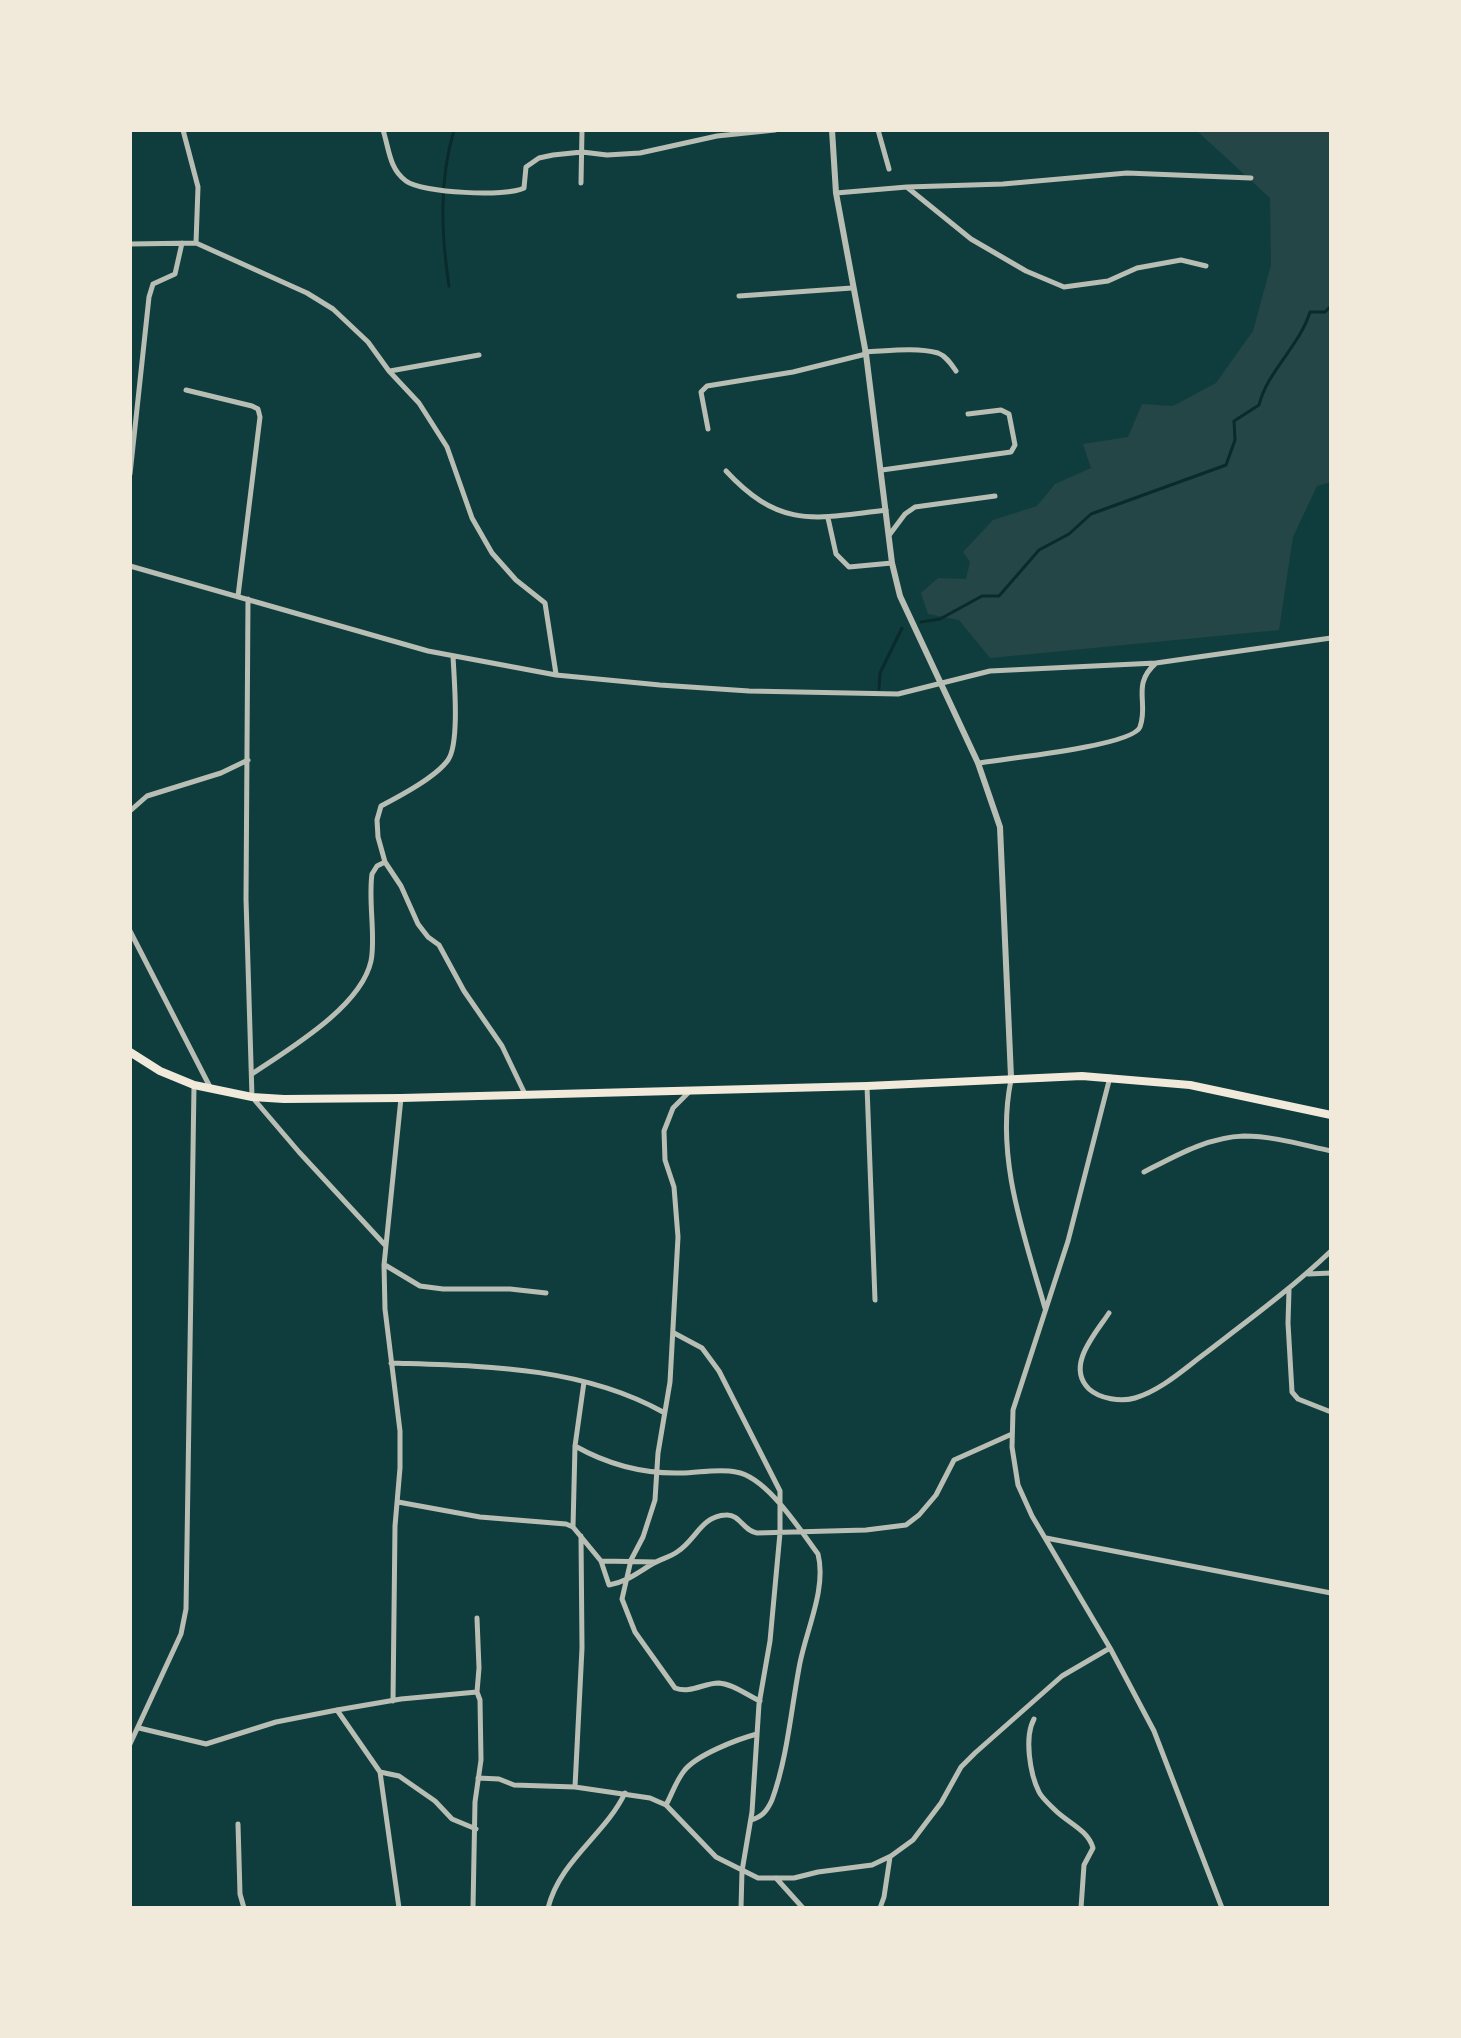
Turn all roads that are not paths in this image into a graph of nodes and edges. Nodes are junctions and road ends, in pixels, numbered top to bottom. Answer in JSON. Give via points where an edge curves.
{"nodes":[{"id":1,"x":183,"y":130,"type":"edge"},
{"id":2,"x":383,"y":130,"type":"edge"},
{"id":3,"x":582,"y":130,"type":"edge"},
{"id":4,"x":775,"y":130,"type":"edge"},
{"id":5,"x":832,"y":130,"type":"edge"},
{"id":6,"x":878,"y":130,"type":"edge"},
{"id":7,"x":730,"y":132,"type":"edge"},
{"id":8,"x":582,"y":152,"type":"junction"},
{"id":9,"x":889,"y":169,"type":"dead end"},
{"id":10,"x":1251,"y":178,"type":"dead end"},
{"id":11,"x":581,"y":183,"type":"dead end"},
{"id":12,"x":907,"y":187,"type":"junction"},
{"id":13,"x":836,"y":193,"type":"junction"},
{"id":14,"x":182,"y":243,"type":"junction"},
{"id":15,"x":196,"y":243,"type":"junction"},
{"id":16,"x":130,"y":244,"type":"edge"},
{"id":17,"x":1206,"y":266,"type":"dead end"},
{"id":18,"x":852,"y":288,"type":"junction"},
{"id":19,"x":739,"y":296,"type":"dead end"},
{"id":20,"x":866,"y":353,"type":"junction"},
{"id":21,"x":479,"y":355,"type":"dead end"},
{"id":22,"x":389,"y":371,"type":"junction"},
{"id":23,"x":956,"y":371,"type":"dead end"},
{"id":24,"x":186,"y":390,"type":"dead end"},
{"id":25,"x":968,"y":414,"type":"dead end"},
{"id":26,"x":708,"y":429,"type":"dead end"},
{"id":27,"x":882,"y":470,"type":"junction"},
{"id":28,"x":726,"y":471,"type":"dead end"},
{"id":29,"x":130,"y":474,"type":"edge"},
{"id":30,"x":995,"y":496,"type":"dead end"},
{"id":31,"x":887,"y":510,"type":"junction"},
{"id":32,"x":828,"y":518,"type":"junction"},
{"id":33,"x":890,"y":534,"type":"junction"},
{"id":34,"x":892,"y":563,"type":"junction"},
{"id":35,"x":130,"y":566,"type":"edge"},
{"id":36,"x":238,"y":596,"type":"junction"},
{"id":37,"x":248,"y":599,"type":"junction"},
{"id":38,"x":1331,"y":638,"type":"edge"},
{"id":39,"x":453,"y":656,"type":"junction"},
{"id":40,"x":1156,"y":663,"type":"junction"},
{"id":41,"x":556,"y":675,"type":"junction"},
{"id":42,"x":941,"y":685,"type":"junction"},
{"id":43,"x":248,"y":760,"type":"junction"},
{"id":44,"x":978,"y":763,"type":"junction"},
{"id":45,"x":130,"y":811,"type":"edge"},
{"id":46,"x":385,"y":862,"type":"junction"},
{"id":47,"x":130,"y":931,"type":"edge"},
{"id":48,"x":130,"y":1052,"type":"edge"},
{"id":49,"x":252,"y":1075,"type":"junction"},
{"id":50,"x":1011,"y":1077,"type":"junction"},
{"id":51,"x":1110,"y":1077,"type":"junction"},
{"id":52,"x":194,"y":1085,"type":"junction"},
{"id":53,"x":867,"y":1086,"type":"junction"},
{"id":54,"x":211,"y":1089,"type":"junction"},
{"id":55,"x":692,"y":1089,"type":"junction"},
{"id":56,"x":525,"y":1094,"type":"junction"},
{"id":57,"x":252,"y":1097,"type":"junction"},
{"id":58,"x":401,"y":1098,"type":"junction"},
{"id":59,"x":1331,"y":1115,"type":"edge"},
{"id":60,"x":1331,"y":1151,"type":"edge"},
{"id":61,"x":1144,"y":1172,"type":"dead end"},
{"id":62,"x":385,"y":1245,"type":"junction"},
{"id":63,"x":1331,"y":1251,"type":"edge"},
{"id":64,"x":384,"y":1265,"type":"junction"},
{"id":65,"x":1331,"y":1273,"type":"edge"},
{"id":66,"x":1307,"y":1274,"type":"junction"},
{"id":67,"x":1289,"y":1289,"type":"junction"},
{"id":68,"x":546,"y":1293,"type":"dead end"},
{"id":69,"x":875,"y":1300,"type":"dead end"},
{"id":70,"x":1046,"y":1309,"type":"junction"},
{"id":71,"x":1109,"y":1313,"type":"dead end"},
{"id":72,"x":673,"y":1333,"type":"junction"},
{"id":73,"x":391,"y":1363,"type":"junction"},
{"id":74,"x":584,"y":1382,"type":"junction"},
{"id":75,"x":663,"y":1412,"type":"junction"},
{"id":76,"x":1331,"y":1412,"type":"edge"},
{"id":77,"x":1012,"y":1434,"type":"junction"},
{"id":78,"x":575,"y":1446,"type":"junction"},
{"id":79,"x":656,"y":1471,"type":"junction"},
{"id":80,"x":398,"y":1502,"type":"junction"},
{"id":81,"x":781,"y":1507,"type":"junction"},
{"id":82,"x":573,"y":1527,"type":"junction"},
{"id":83,"x":780,"y":1533,"type":"junction"},
{"id":84,"x":803,"y":1533,"type":"junction"},
{"id":85,"x":581,"y":1536,"type":"junction"},
{"id":86,"x":1045,"y":1537,"type":"junction"},
{"id":87,"x":631,"y":1560,"type":"junction"},
{"id":88,"x":601,"y":1561,"type":"junction"},
{"id":89,"x":656,"y":1562,"type":"junction"},
{"id":90,"x":626,"y":1581,"type":"junction"},
{"id":91,"x":1331,"y":1593,"type":"edge"},
{"id":92,"x":477,"y":1618,"type":"dead end"},
{"id":93,"x":1110,"y":1648,"type":"junction"},
{"id":94,"x":477,"y":1692,"type":"junction"},
{"id":95,"x":393,"y":1701,"type":"junction"},
{"id":96,"x":760,"y":1701,"type":"junction"},
{"id":97,"x":337,"y":1710,"type":"junction"},
{"id":98,"x":1034,"y":1719,"type":"dead end"},
{"id":99,"x":139,"y":1728,"type":"junction"},
{"id":100,"x":757,"y":1734,"type":"junction"},
{"id":101,"x":130,"y":1744,"type":"edge"},
{"id":102,"x":380,"y":1772,"type":"junction"},
{"id":103,"x":478,"y":1778,"type":"junction"},
{"id":104,"x":575,"y":1787,"type":"junction"},
{"id":105,"x":625,"y":1793,"type":"junction"},
{"id":106,"x":666,"y":1805,"type":"junction"},
{"id":107,"x":751,"y":1820,"type":"junction"},
{"id":108,"x":238,"y":1824,"type":"dead end"},
{"id":109,"x":476,"y":1829,"type":"junction"},
{"id":110,"x":891,"y":1856,"type":"junction"},
{"id":111,"x":742,"y":1871,"type":"junction"},
{"id":112,"x":775,"y":1878,"type":"junction"},
{"id":113,"x":244,"y":1908,"type":"edge"},
{"id":114,"x":399,"y":1908,"type":"edge"},
{"id":115,"x":473,"y":1908,"type":"edge"},
{"id":116,"x":548,"y":1908,"type":"edge"},
{"id":117,"x":741,"y":1908,"type":"edge"},
{"id":118,"x":803,"y":1908,"type":"edge"},
{"id":119,"x":880,"y":1908,"type":"edge"},
{"id":120,"x":1081,"y":1908,"type":"edge"},
{"id":121,"x":1222,"y":1908,"type":"edge"}],
"edges":[{"from":1,"to":15,"type":"street","via":[[198,187]]},
{"from":2,"to":8,"type":"street","via":[[389,157],[406,182],[443,190],[521,190],[530,162]]},
{"from":3,"to":8,"type":"street"},
{"from":4,"to":7,"type":"street"},
{"from":5,"to":13,"type":"street"},
{"from":6,"to":9,"type":"street"},
{"from":7,"to":8,"type":"street","via":[[640,153]]},
{"from":8,"to":11,"type":"street"},
{"from":10,"to":12,"type":"street","via":[[1127,173]]},
{"from":12,"to":13,"type":"street"},
{"from":12,"to":17,"type":"street","via":[[971,239],[1064,287],[1108,281],[1137,268],[1181,260]]},
{"from":13,"to":18,"type":"street"},
{"from":14,"to":15,"type":"street"},
{"from":14,"to":16,"type":"street"},
{"from":14,"to":29,"type":"street","via":[[175,274],[153,284],[149,297]]},
{"from":15,"to":22,"type":"street","via":[[333,309]]},
{"from":18,"to":19,"type":"street"},
{"from":18,"to":20,"type":"street"},
{"from":20,"to":23,"type":"street","via":[[938,353]]},
{"from":20,"to":26,"type":"street","via":[[707,386],[701,392]]},
{"from":20,"to":27,"type":"street"},
{"from":21,"to":22,"type":"street"},
{"from":22,"to":41,"type":"street","via":[[419,403],[447,447],[472,518],[492,553],[545,603]]},
{"from":24,"to":36,"type":"street","via":[[258,409]]},
{"from":25,"to":27,"type":"street","via":[[1009,414],[1015,445],[1011,452]]},
{"from":27,"to":31,"type":"street"},
{"from":28,"to":32,"type":"street","via":[[744,491],[783,514]]},
{"from":30,"to":33,"type":"street","via":[[915,507]]},
{"from":31,"to":32,"type":"street"},
{"from":31,"to":33,"type":"street"},
{"from":32,"to":34,"type":"street","via":[[836,554],[849,567]]},
{"from":33,"to":34,"type":"street"},
{"from":34,"to":42,"type":"street","via":[[900,596]]},
{"from":35,"to":36,"type":"street"},
{"from":36,"to":37,"type":"street"},
{"from":37,"to":39,"type":"street"},
{"from":37,"to":43,"type":"street"},
{"from":38,"to":40,"type":"street"},
{"from":39,"to":41,"type":"street"},
{"from":39,"to":46,"type":"street","via":[[455,715],[449,760],[381,806],[377,828]]},
{"from":40,"to":42,"type":"street","via":[[990,671]]},
{"from":40,"to":44,"type":"street","via":[[1146,672],[1135,734]]},
{"from":41,"to":42,"type":"street","via":[[749,691],[898,694]]},
{"from":42,"to":44,"type":"street"},
{"from":43,"to":45,"type":"street","via":[[147,796]]},
{"from":43,"to":49,"type":"street"},
{"from":44,"to":50,"type":"street","via":[[1000,827]]},
{"from":46,"to":49,"type":"street","via":[[372,874],[371,961],[360,984],[330,1020]]},
{"from":46,"to":56,"type":"street","via":[[418,924],[439,945],[502,1046]]},
{"from":47,"to":54,"type":"street"},
{"from":48,"to":52,"type":"highway"},
{"from":49,"to":57,"type":"street"},
{"from":50,"to":51,"type":"highway"},
{"from":50,"to":53,"type":"highway"},
{"from":50,"to":70,"type":"street","via":[[1005,1136],[1011,1183]]},
{"from":51,"to":59,"type":"highway","via":[[1215,1090]]},
{"from":51,"to":70,"type":"street"},
{"from":52,"to":54,"type":"highway"},
{"from":52,"to":99,"type":"street","via":[[186,1609],[181,1634]]},
{"from":53,"to":55,"type":"highway"},
{"from":53,"to":69,"type":"street"},
{"from":54,"to":57,"type":"highway"},
{"from":55,"to":56,"type":"highway"},
{"from":55,"to":72,"type":"street","via":[[673,1108],[664,1131],[678,1237]]},
{"from":56,"to":58,"type":"highway"},
{"from":57,"to":58,"type":"highway"},
{"from":57,"to":62,"type":"street"},
{"from":58,"to":62,"type":"street"},
{"from":60,"to":61,"type":"street","via":[[1244,1136],[1178,1154]]},
{"from":62,"to":64,"type":"street"},
{"from":63,"to":66,"type":"street"},
{"from":64,"to":68,"type":"street","via":[[420,1286]]},
{"from":64,"to":73,"type":"street"},
{"from":65,"to":66,"type":"street"},
{"from":66,"to":67,"type":"street"},
{"from":67,"to":71,"type":"street","via":[[1173,1378],[1132,1400],[1095,1394],[1082,1376],[1081,1356]]},
{"from":67,"to":76,"type":"street","via":[[1292,1392]]},
{"from":70,"to":77,"type":"street","via":[[1013,1410]]},
{"from":72,"to":75,"type":"street"},
{"from":72,"to":81,"type":"street","via":[[702,1348],[719,1371],[773,1473]]},
{"from":73,"to":74,"type":"street","via":[[548,1372]]},
{"from":73,"to":80,"type":"street","via":[[400,1431]]},
{"from":74,"to":75,"type":"street","via":[[637,1397]]},
{"from":74,"to":78,"type":"street"},
{"from":75,"to":79,"type":"street"},
{"from":77,"to":84,"type":"street","via":[[954,1460],[936,1495],[906,1525]]},
{"from":77,"to":86,"type":"street","via":[[1018,1485]]},
{"from":78,"to":79,"type":"street","via":[[602,1461]]},
{"from":78,"to":82,"type":"street"},
{"from":79,"to":81,"type":"street","via":[[738,1472],[766,1489]]},
{"from":79,"to":87,"type":"street","via":[[655,1500]]},
{"from":80,"to":82,"type":"street"},
{"from":80,"to":95,"type":"street"},
{"from":81,"to":83,"type":"street"},
{"from":81,"to":84,"type":"street"},
{"from":82,"to":85,"type":"street"},
{"from":83,"to":84,"type":"street"},
{"from":83,"to":89,"type":"street","via":[[751,1532],[732,1515],[711,1518],[678,1552]]},
{"from":83,"to":96,"type":"street"},
{"from":84,"to":107,"type":"street","via":[[821,1566],[814,1608],[772,1800]]},
{"from":85,"to":88,"type":"street"},
{"from":85,"to":104,"type":"street"},
{"from":86,"to":91,"type":"street"},
{"from":86,"to":93,"type":"street"},
{"from":87,"to":88,"type":"street"},
{"from":87,"to":89,"type":"street"},
{"from":87,"to":90,"type":"street"},
{"from":88,"to":90,"type":"street","via":[[609,1585]]},
{"from":89,"to":90,"type":"street"},
{"from":90,"to":96,"type":"street","via":[[626,1614],[675,1688],[695,1690],[719,1683]]},
{"from":92,"to":94,"type":"street"},
{"from":93,"to":110,"type":"street","via":[[1062,1676],[975,1753],[913,1840]]},
{"from":93,"to":121,"type":"street","via":[[1154,1731]]},
{"from":94,"to":95,"type":"street"},
{"from":94,"to":103,"type":"street","via":[[482,1726]]},
{"from":95,"to":97,"type":"street"},
{"from":96,"to":100,"type":"street"},
{"from":97,"to":99,"type":"street","via":[[206,1744]]},
{"from":97,"to":102,"type":"street"},
{"from":98,"to":120,"type":"street","via":[[1029,1749],[1037,1789],[1055,1811],[1087,1834],[1093,1848],[1084,1865]]},
{"from":99,"to":101,"type":"street"},
{"from":100,"to":106,"type":"street","via":[[694,1761]]},
{"from":100,"to":107,"type":"street"},
{"from":102,"to":109,"type":"street","via":[[399,1776],[452,1819]]},
{"from":102,"to":114,"type":"street"},
{"from":103,"to":104,"type":"street"},
{"from":103,"to":109,"type":"street"},
{"from":104,"to":105,"type":"street"},
{"from":105,"to":106,"type":"street"},
{"from":105,"to":116,"type":"street","via":[[618,1809],[567,1867]]},
{"from":106,"to":111,"type":"street","via":[[716,1857]]},
{"from":107,"to":111,"type":"street"},
{"from":108,"to":113,"type":"street"},
{"from":109,"to":115,"type":"street"},
{"from":110,"to":112,"type":"street","via":[[872,1865]]},
{"from":110,"to":119,"type":"street"},
{"from":111,"to":112,"type":"street"},
{"from":111,"to":117,"type":"street"},
{"from":112,"to":118,"type":"street"}]}
